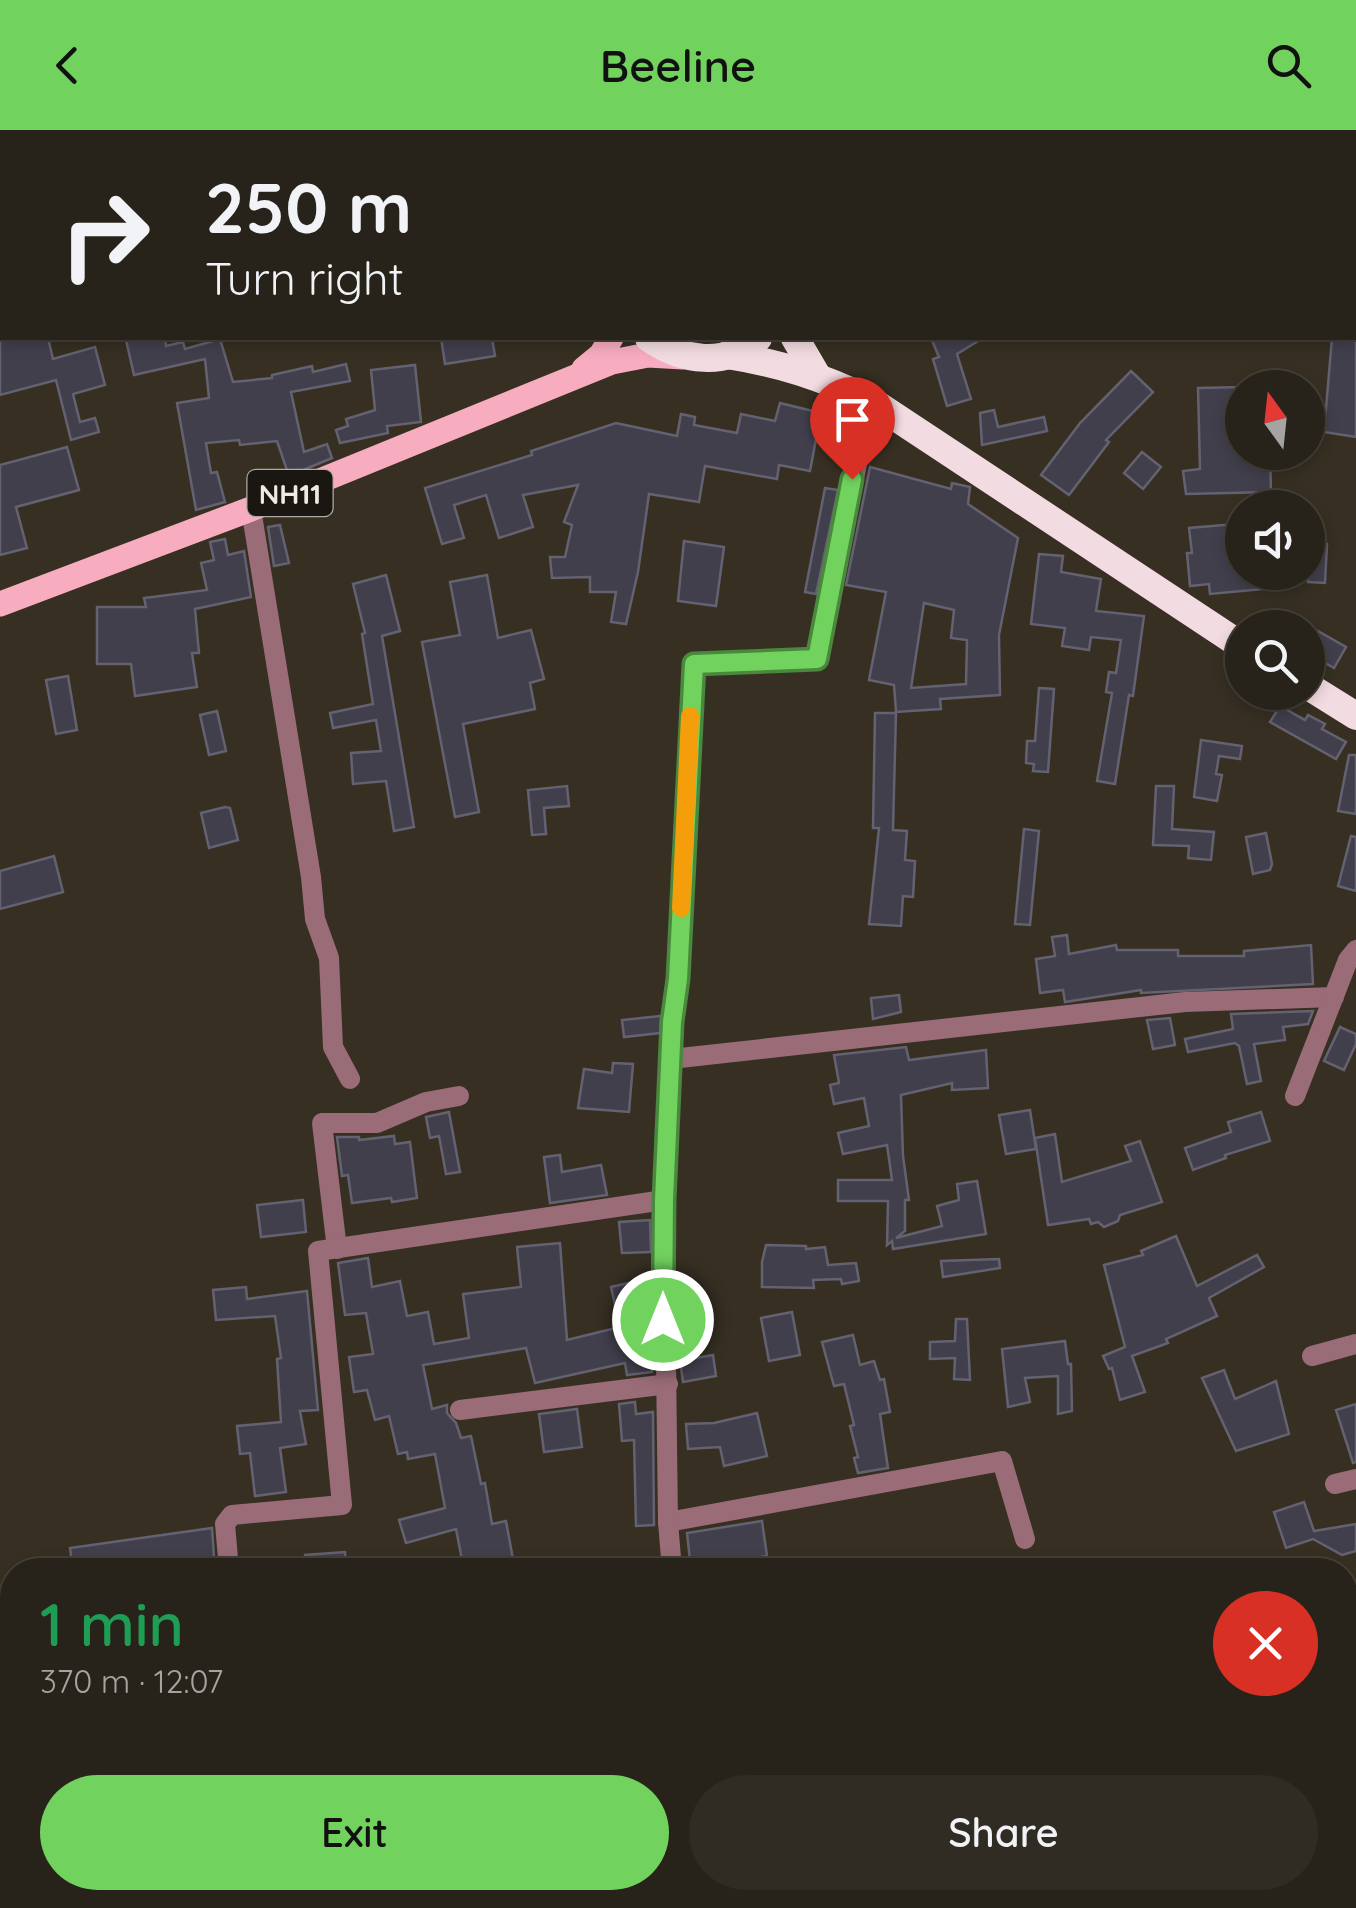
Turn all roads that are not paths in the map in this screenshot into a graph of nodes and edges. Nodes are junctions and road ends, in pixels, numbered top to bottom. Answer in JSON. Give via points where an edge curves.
{"nodes":[{"id":1,"x":610,"y":340,"type":"edge"},
{"id":2,"x":652,"y":340,"type":"edge"},
{"id":3,"x":754,"y":340,"type":"edge"},
{"id":4,"x":796,"y":340,"type":"edge"},
{"id":5,"x":727,"y":355,"type":"junction"},
{"id":6,"x":686,"y":357,"type":"junction"},
{"id":7,"x":816,"y":374,"type":"junction"},
{"id":8,"x":577,"y":376,"type":"junction"},
{"id":9,"x":870,"y":400,"type":"junction"},
{"id":10,"x":251,"y":509,"type":"junction"},
{"id":11,"x":0,"y":604,"type":"edge"},
{"id":12,"x":1225,"y":635,"type":"edge"},
{"id":13,"x":1325,"y":697,"type":"edge"},
{"id":14,"x":1356,"y":716,"type":"edge"},
{"id":15,"x":1356,"y":950,"type":"edge"},
{"id":16,"x":1334,"y":998,"type":"junction"},
{"id":17,"x":671,"y":1059,"type":"junction"},
{"id":18,"x":350,"y":1079,"type":"dead end"},
{"id":19,"x":459,"y":1096,"type":"dead end"},
{"id":20,"x":1295,"y":1096,"type":"dead end"},
{"id":21,"x":664,"y":1200,"type":"junction"},
{"id":22,"x":338,"y":1248,"type":"junction"},
{"id":23,"x":1356,"y":1344,"type":"edge"},
{"id":24,"x":1312,"y":1356,"type":"dead end"},
{"id":25,"x":668,"y":1384,"type":"junction"},
{"id":26,"x":460,"y":1410,"type":"dead end"},
{"id":27,"x":668,"y":1522,"type":"junction"},
{"id":28,"x":1024,"y":1539,"type":"dead end"},
{"id":29,"x":228,"y":1558,"type":"edge"},
{"id":30,"x":671,"y":1558,"type":"edge"}],
"edges":[{"from":1,"to":8,"type":"main road","number":"NH11"},
{"from":2,"to":6,"type":"highway"},
{"from":3,"to":5,"type":"highway"},
{"from":4,"to":7,"type":"highway"},
{"from":5,"to":6,"type":"highway"},
{"from":5,"to":7,"type":"highway"},
{"from":6,"to":8,"type":"main road","number":"NH11","via":[[648,355]]},
{"from":7,"to":9,"type":"highway"},
{"from":8,"to":10,"type":"main road","number":"NH11"},
{"from":9,"to":12,"type":"highway"},
{"from":9,"to":17,"type":"street","via":[[817,659],[694,664]]},
{"from":10,"to":11,"type":"main road","number":"NH11"},
{"from":10,"to":18,"type":"street","via":[[315,919],[329,958],[333,1047]]},
{"from":13,"to":14,"type":"highway"},
{"from":15,"to":16,"type":"street"},
{"from":16,"to":17,"type":"street","via":[[1185,1002]]},
{"from":16,"to":20,"type":"street"},
{"from":17,"to":21,"type":"street"},
{"from":19,"to":22,"type":"street","via":[[376,1123],[322,1123]]},
{"from":21,"to":22,"type":"street"},
{"from":21,"to":25,"type":"street"},
{"from":22,"to":29,"type":"street","via":[[318,1254],[342,1505],[232,1514],[225,1524]]},
{"from":23,"to":24,"type":"street"},
{"from":25,"to":26,"type":"street"},
{"from":25,"to":27,"type":"street"},
{"from":27,"to":28,"type":"street","via":[[1002,1461]]},
{"from":27,"to":30,"type":"street"}]}
